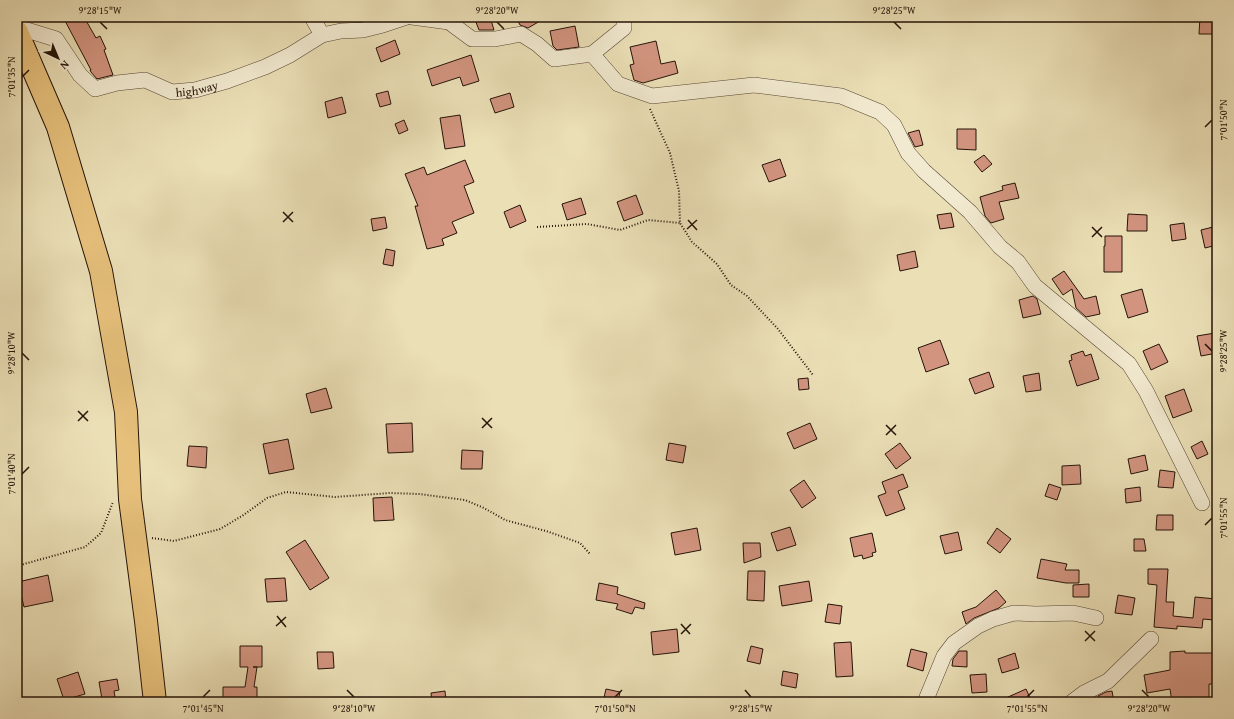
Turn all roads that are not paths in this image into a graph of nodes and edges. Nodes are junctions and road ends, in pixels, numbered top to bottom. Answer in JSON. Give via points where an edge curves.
{"nodes":[{"id":1,"x":312,"y":17,"type":"edge"},
{"id":2,"x":407,"y":17,"type":"edge"},
{"id":3,"x":412,"y":17,"type":"edge"},
{"id":4,"x":624,"y":17,"type":"edge"},
{"id":5,"x":17,"y":27,"type":"edge"},
{"id":6,"x":17,"y":32,"type":"edge"},
{"id":7,"x":322,"y":35,"type":"junction"},
{"id":8,"x":592,"y":54,"type":"junction"},
{"id":9,"x":1202,"y":503,"type":"dead end"},
{"id":10,"x":1096,"y":618,"type":"dead end"},
{"id":11,"x":1151,"y":639,"type":"dead end"},
{"id":12,"x":155,"y":702,"type":"edge"},
{"id":13,"x":925,"y":702,"type":"edge"},
{"id":14,"x":1072,"y":702,"type":"edge"}],
"edges":[{"from":1,"to":7,"type":"street"},
{"from":2,"to":7,"type":"street","via":[[363,30]]},
{"from":3,"to":8,"type":"street","via":[[449,22],[472,39],[495,39],[522,34],[554,59]]},
{"from":4,"to":8,"type":"street","via":[[624,28]]},
{"from":5,"to":7,"type":"street","name":"highway","via":[[56,39],[80,75],[95,89],[117,83],[145,80],[172,92],[196,90],[265,67]]},
{"from":6,"to":12,"type":"main road","via":[[58,127],[101,271],[126,412],[130,499]]},
{"from":8,"to":9,"type":"street","via":[[618,84],[652,96],[754,85],[841,96],[880,112],[894,125],[908,153],[924,171],[970,212],[1000,247],[1018,262],[1035,286],[1129,364],[1146,391]]},
{"from":10,"to":13,"type":"street","via":[[1073,613],[1014,613],[978,626],[954,643],[944,656]]},
{"from":11,"to":14,"type":"street","via":[[1108,681]]}]}
